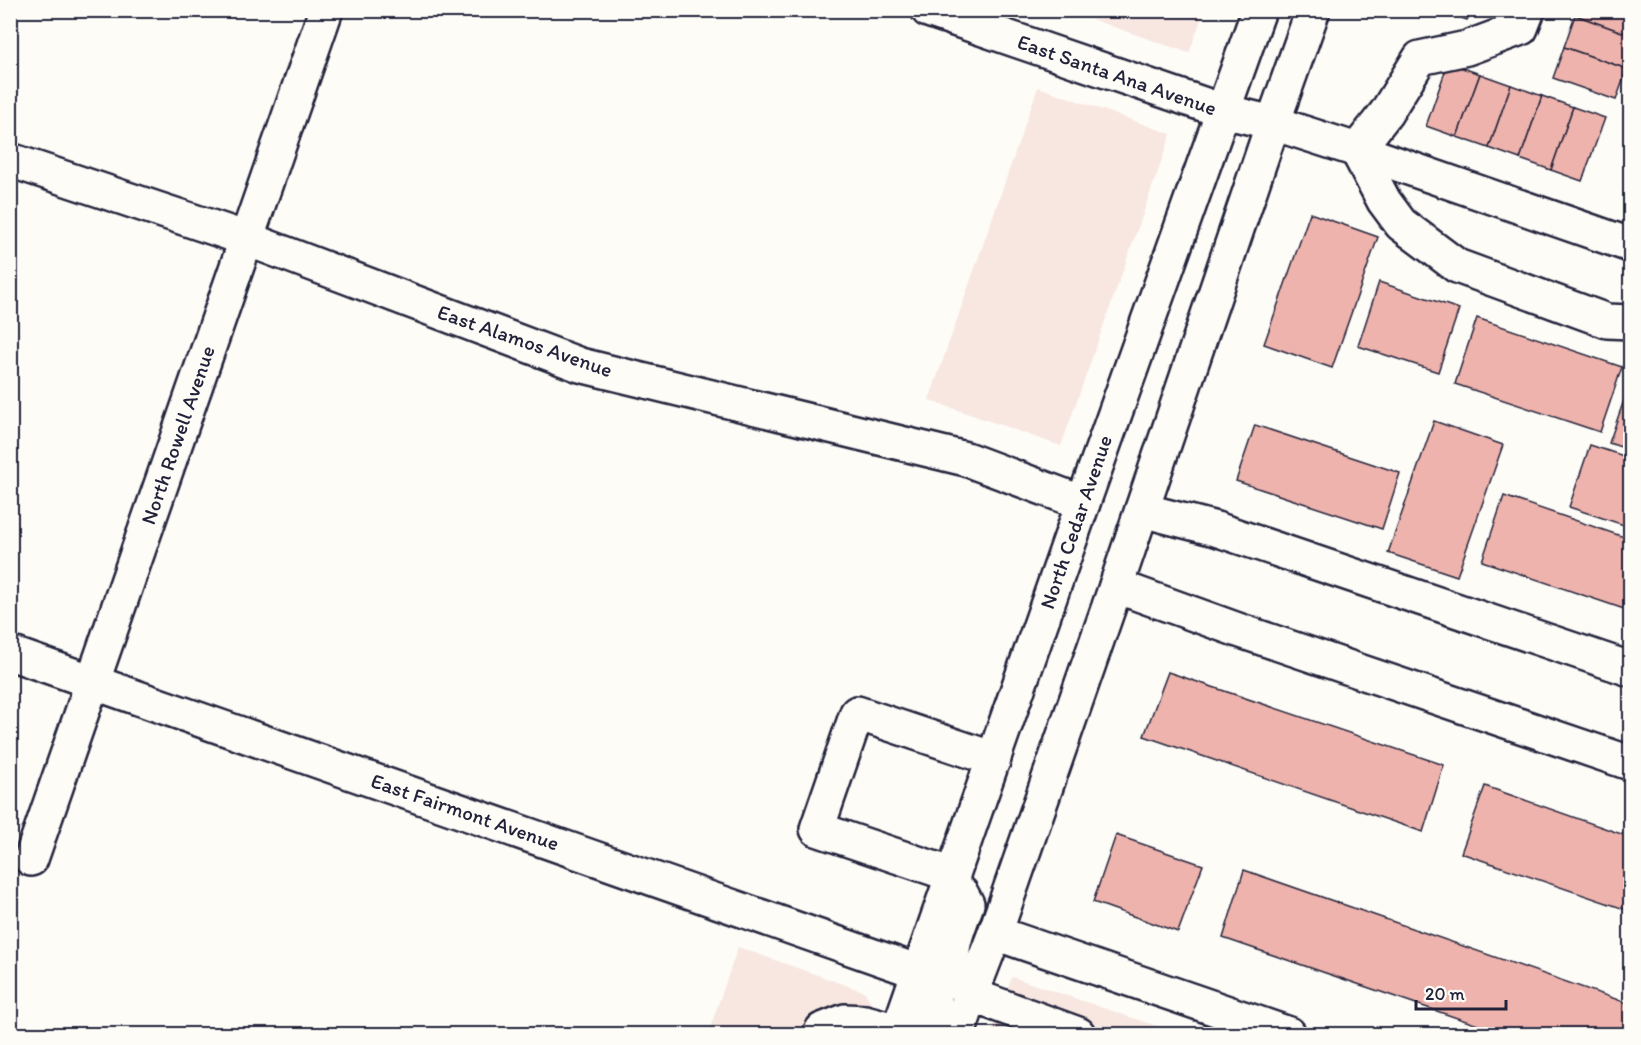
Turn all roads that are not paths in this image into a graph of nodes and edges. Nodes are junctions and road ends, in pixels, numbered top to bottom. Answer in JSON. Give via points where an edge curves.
{"nodes":[{"id":1,"x":326,"y":10,"type":"edge"},
{"id":2,"x":928,"y":10,"type":"edge"},
{"id":3,"x":1259,"y":10,"type":"edge"},
{"id":4,"x":1313,"y":10,"type":"edge"},
{"id":5,"x":1528,"y":10,"type":"edge"},
{"id":6,"x":1223,"y":111,"type":"junction"},
{"id":7,"x":1273,"y":123,"type":"junction"},
{"id":8,"x":1357,"y":150,"type":"junction"},
{"id":9,"x":10,"y":160,"type":"edge"},
{"id":10,"x":247,"y":239,"type":"junction"},
{"id":11,"x":1630,"y":245,"type":"edge"},
{"id":12,"x":1630,"y":322,"type":"edge"},
{"id":13,"x":1083,"y":503,"type":"junction"},
{"id":14,"x":1142,"y":510,"type":"junction"},
{"id":15,"x":1116,"y":586,"type":"junction"},
{"id":16,"x":10,"y":653,"type":"edge"},
{"id":17,"x":1630,"y":669,"type":"edge"},
{"id":18,"x":93,"y":682,"type":"junction"},
{"id":19,"x":994,"y":759,"type":"junction"},
{"id":20,"x":1630,"y":764,"type":"edge"},
{"id":21,"x":31,"y":859,"type":"dead end"},
{"id":22,"x":953,"y":875,"type":"junction"},
{"id":23,"x":994,"y":933,"type":"junction"},
{"id":24,"x":919,"y":972,"type":"junction"},
{"id":25,"x":971,"y":995,"type":"junction"},
{"id":26,"x":1061,"y":1032,"type":"edge"},
{"id":27,"x":897,"y":1033,"type":"edge"},
{"id":28,"x":820,"y":1035,"type":"edge"},
{"id":29,"x":930,"y":1035,"type":"edge"},
{"id":30,"x":958,"y":1035,"type":"edge"},
{"id":31,"x":1289,"y":1035,"type":"edge"}],
"edges":[{"from":1,"to":10,"type":"street","name":"North Rowell Avenue"},
{"from":2,"to":6,"type":"street","name":"East Santa Ana Avenue"},
{"from":3,"to":6,"type":"street","name":"North Cedar Avenue"},
{"from":4,"to":7,"type":"street"},
{"from":5,"to":8,"type":"street","via":[[1521,28],[1467,48],[1420,58]]},
{"from":6,"to":7,"type":"street","name":"East Santa Ana Avenue"},
{"from":6,"to":13,"type":"street","name":"North Cedar Avenue"},
{"from":7,"to":8,"type":"street","name":"East Santa Ana Avenue"},
{"from":7,"to":14,"type":"street"},
{"from":8,"to":11,"type":"street","name":"East Santa Ana Avenue"},
{"from":8,"to":12,"type":"street","via":[[1401,224],[1457,266],[1607,321]]},
{"from":9,"to":10,"type":"street","name":"East Alamos Avenue"},
{"from":10,"to":13,"type":"street","name":"East Alamos Avenue","via":[[580,365],[966,459]]},
{"from":10,"to":18,"type":"street","name":"North Rowell Avenue"},
{"from":13,"to":19,"type":"street","name":"North Cedar Avenue"},
{"from":14,"to":15,"type":"street"},
{"from":14,"to":17,"type":"street","via":[[1216,530]]},
{"from":15,"to":20,"type":"street"},
{"from":15,"to":23,"type":"street"},
{"from":16,"to":18,"type":"street","name":"East Fairmont Avenue"},
{"from":18,"to":21,"type":"street","name":"North Rowell Avenue"},
{"from":18,"to":24,"type":"street","name":"East Fairmont Avenue"},
{"from":19,"to":22,"type":"street","name":"North Cedar Avenue"},
{"from":19,"to":22,"type":"street","via":[[857,713],[817,829]]},
{"from":22,"to":24,"type":"street","name":"North Cedar Avenue"},
{"from":22,"to":25,"type":"street","via":[[967,904],[952,948],[953,965]]},
{"from":23,"to":25,"type":"street"},
{"from":23,"to":31,"type":"street"},
{"from":24,"to":27,"type":"street","name":"North Cedar Avenue"},
{"from":24,"to":29,"type":"street","via":[[934,992],[936,1004]]},
{"from":25,"to":26,"type":"street"},
{"from":25,"to":30,"type":"street"},
{"from":27,"to":28,"type":"street","via":[[865,1022],[845,1021],[822,1030]]}]}
